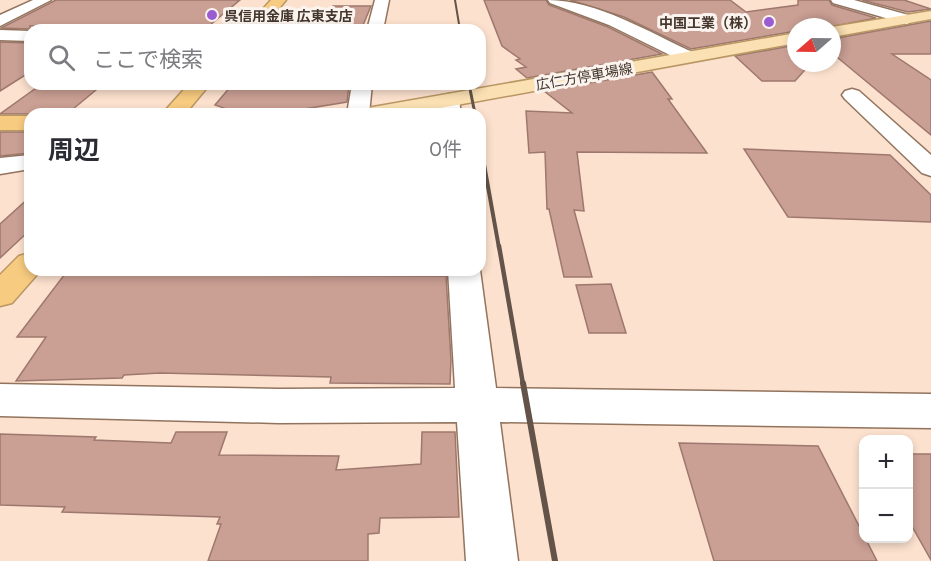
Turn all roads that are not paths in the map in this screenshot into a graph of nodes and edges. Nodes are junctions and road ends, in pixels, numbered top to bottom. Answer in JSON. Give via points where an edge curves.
{"nodes":[{"id":1,"x":44,"y":0,"type":"edge"},
{"id":2,"x":279,"y":0,"type":"edge"},
{"id":3,"x":382,"y":0,"type":"edge"},
{"id":4,"x":555,"y":0,"type":"edge"},
{"id":5,"x":838,"y":0,"type":"edge"},
{"id":6,"x":931,"y":15,"type":"edge"},
{"id":7,"x":907,"y":19,"type":"junction"},
{"id":8,"x":0,"y":21,"type":"edge"},
{"id":9,"x":257,"y":24,"type":"edge"},
{"id":10,"x":376,"y":24,"type":"edge"},
{"id":11,"x":841,"y":30,"type":"edge"},
{"id":12,"x":0,"y":35,"type":"edge"},
{"id":13,"x":24,"y":36,"type":"edge"},
{"id":14,"x":787,"y":40,"type":"edge"},
{"id":15,"x":688,"y":57,"type":"junction"},
{"id":16,"x":195,"y":90,"type":"edge"},
{"id":17,"x":361,"y":90,"type":"edge"},
{"id":18,"x":852,"y":95,"type":"dead end"},
{"id":19,"x":449,"y":107,"type":"edge"},
{"id":20,"x":178,"y":108,"type":"edge"},
{"id":21,"x":359,"y":108,"type":"edge"},
{"id":22,"x":0,"y":123,"type":"edge"},
{"id":23,"x":24,"y":123,"type":"edge"},
{"id":24,"x":24,"y":135,"type":"edge"},
{"id":25,"x":0,"y":136,"type":"edge"},
{"id":26,"x":24,"y":163,"type":"edge"},
{"id":27,"x":0,"y":166,"type":"edge"},
{"id":28,"x":931,"y":168,"type":"edge"},
{"id":29,"x":24,"y":269,"type":"edge"},
{"id":30,"x":465,"y":276,"type":"edge"},
{"id":31,"x":0,"y":295,"type":"edge"},
{"id":32,"x":0,"y":400,"type":"edge"},
{"id":33,"x":476,"y":405,"type":"junction"},
{"id":34,"x":931,"y":411,"type":"edge"},
{"id":35,"x":492,"y":561,"type":"edge"}],
"edges":[{"from":1,"to":8,"type":"street"},
{"from":2,"to":9,"type":"highway"},
{"from":3,"to":10,"type":"street"},
{"from":4,"to":15,"type":"street","via":[[614,22]]},
{"from":5,"to":7,"type":"street"},
{"from":6,"to":7,"type":"main road"},
{"from":7,"to":11,"type":"main road"},
{"from":12,"to":13,"type":"street"},
{"from":14,"to":15,"type":"main road","name":"広仁方停車場線"},
{"from":15,"to":19,"type":"main road","name":"広仁方停車場線"},
{"from":16,"to":20,"type":"highway"},
{"from":17,"to":21,"type":"street"},
{"from":18,"to":28,"type":"street"},
{"from":22,"to":23,"type":"highway"},
{"from":24,"to":25,"type":"highway"},
{"from":26,"to":27,"type":"street"},
{"from":29,"to":31,"type":"highway"},
{"from":30,"to":33,"type":"street"},
{"from":32,"to":33,"type":"street","via":[[279,406]]},
{"from":33,"to":34,"type":"street"},
{"from":33,"to":35,"type":"street"}]}
